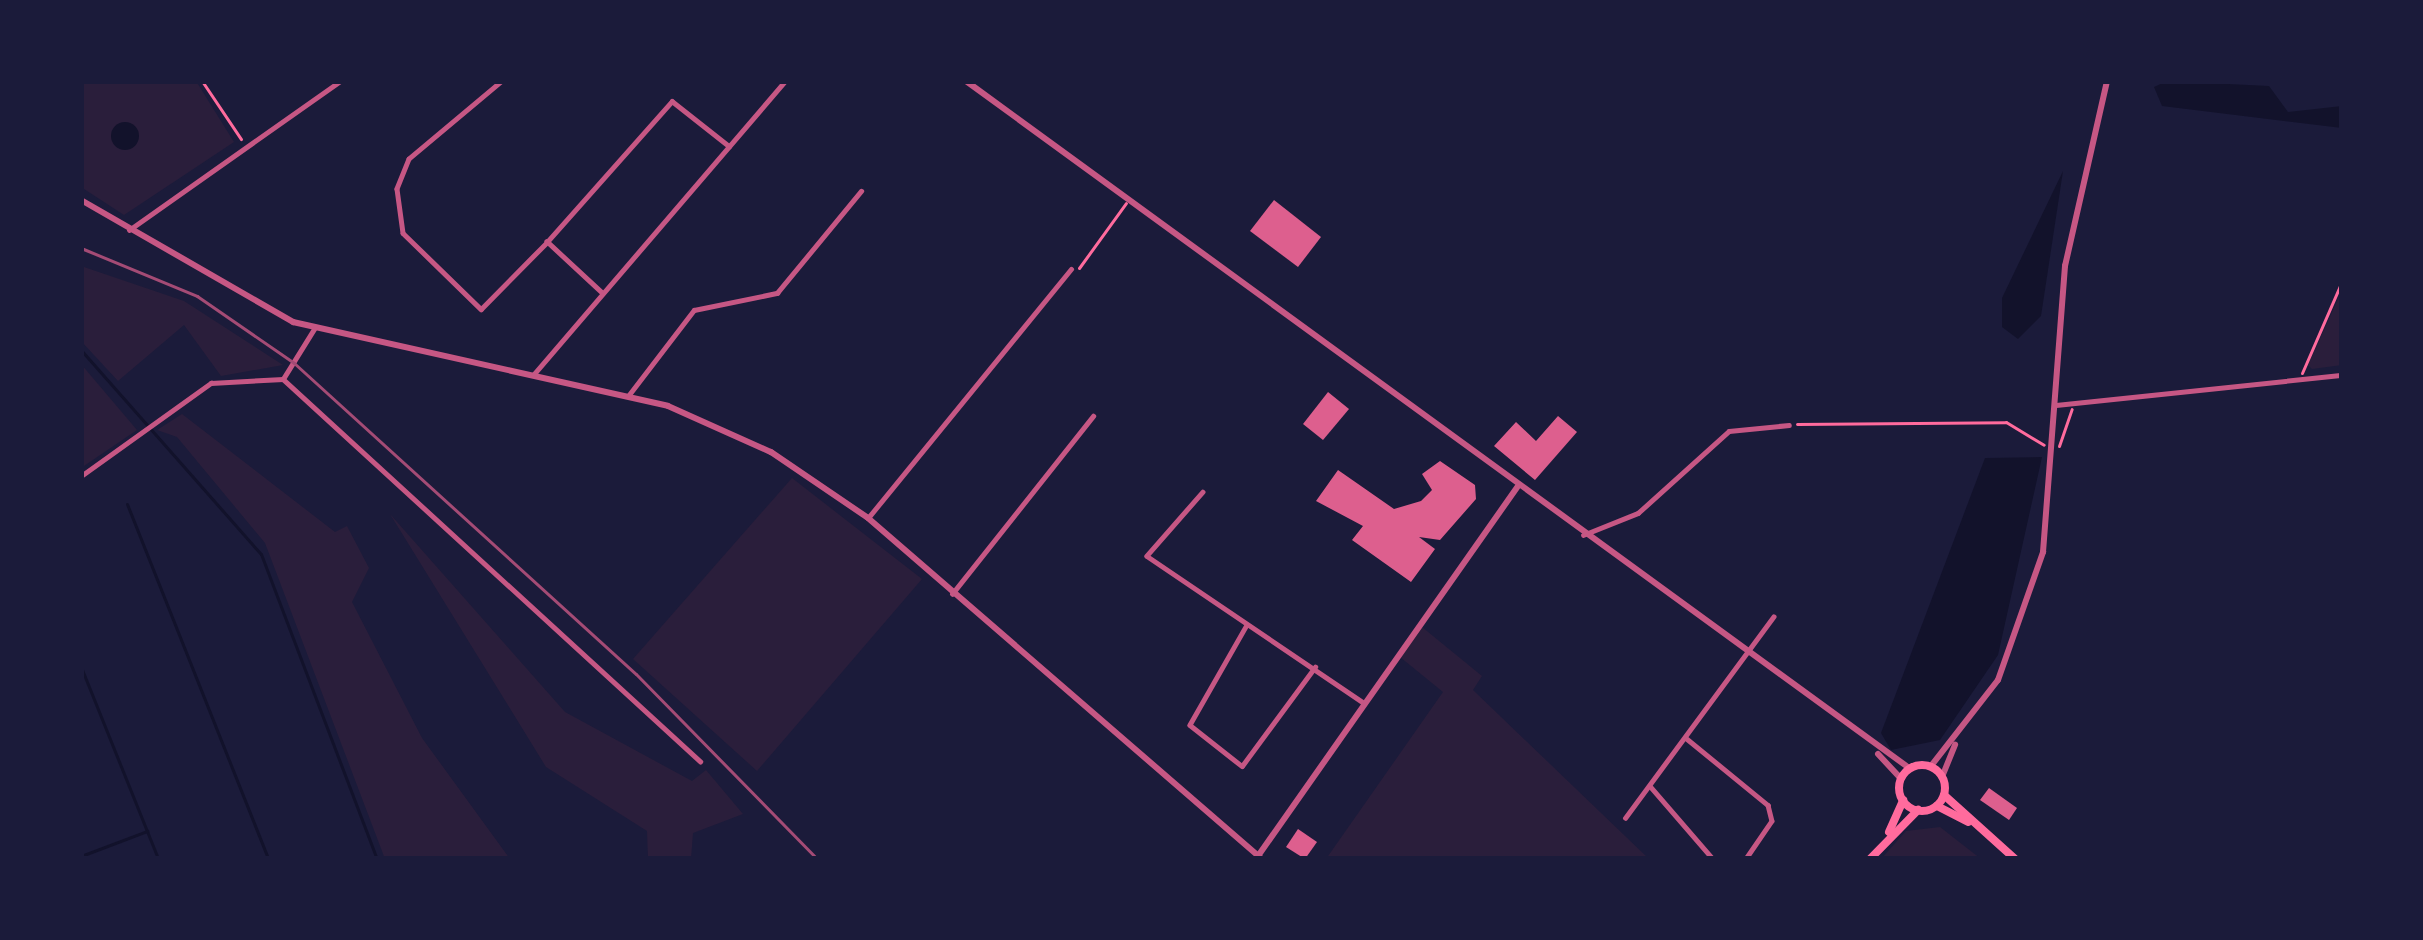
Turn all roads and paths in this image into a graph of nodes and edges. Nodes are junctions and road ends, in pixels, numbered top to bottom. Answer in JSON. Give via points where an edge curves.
{"nodes":[{"id":1,"x":202,"y":81,"type":"edge"},
{"id":2,"x":340,"y":81,"type":"edge"},
{"id":3,"x":502,"y":81,"type":"edge"},
{"id":4,"x":785,"y":81,"type":"edge"},
{"id":5,"x":966,"y":81,"type":"edge"},
{"id":6,"x":2107,"y":81,"type":"edge"},
{"id":7,"x":244,"y":145,"type":"junction"},
{"id":8,"x":729,"y":146,"type":"junction"},
{"id":9,"x":861,"y":191,"type":"dead end"},
{"id":10,"x":1129,"y":199,"type":"junction"},
{"id":11,"x":81,"y":200,"type":"edge"},
{"id":12,"x":129,"y":230,"type":"junction"},
{"id":13,"x":547,"y":242,"type":"junction"},
{"id":14,"x":1071,"y":269,"type":"joint"},
{"id":15,"x":2342,"y":281,"type":"edge"},
{"id":16,"x":602,"y":292,"type":"junction"},
{"id":17,"x":314,"y":329,"type":"junction"},
{"id":18,"x":534,"y":374,"type":"junction"},
{"id":19,"x":2342,"y":375,"type":"edge"},
{"id":20,"x":283,"y":379,"type":"junction"},
{"id":21,"x":2302,"y":380,"type":"junction"},
{"id":22,"x":628,"y":396,"type":"junction"},
{"id":23,"x":2053,"y":405,"type":"junction"},
{"id":24,"x":2072,"y":405,"type":"junction"},
{"id":25,"x":1093,"y":416,"type":"dead end"},
{"id":26,"x":1789,"y":424,"type":"joint"},
{"id":27,"x":2051,"y":446,"type":"junction"},
{"id":28,"x":81,"y":476,"type":"edge"},
{"id":29,"x":1517,"y":487,"type":"junction"},
{"id":30,"x":1203,"y":492,"type":"dead end"},
{"id":31,"x":868,"y":518,"type":"junction"},
{"id":32,"x":1583,"y":535,"type":"junction"},
{"id":33,"x":952,"y":594,"type":"junction"},
{"id":34,"x":1773,"y":617,"type":"dead end"},
{"id":35,"x":1249,"y":622,"type":"junction"},
{"id":36,"x":1745,"y":656,"type":"junction"},
{"id":37,"x":1315,"y":667,"type":"junction"},
{"id":38,"x":1364,"y":702,"type":"junction"},
{"id":39,"x":1685,"y":737,"type":"junction"},
{"id":40,"x":1954,"y":744,"type":"junction"},
{"id":41,"x":1878,"y":754,"type":"junction"},
{"id":42,"x":700,"y":761,"type":"dead end"},
{"id":43,"x":1930,"y":766,"type":"junction"},
{"id":44,"x":1910,"y":768,"type":"junction"},
{"id":45,"x":1942,"y":777,"type":"junction"},
{"id":46,"x":1901,"y":779,"type":"junction"},
{"id":47,"x":1649,"y":786,"type":"junction"},
{"id":48,"x":1944,"y":795,"type":"junction"},
{"id":49,"x":1903,"y":800,"type":"junction"},
{"id":50,"x":1937,"y":806,"type":"junction"},
{"id":51,"x":1918,"y":810,"type":"junction"},
{"id":52,"x":1625,"y":818,"type":"dead end"},
{"id":53,"x":1968,"y":822,"type":"junction"},
{"id":54,"x":1889,"y":834,"type":"junction"},
{"id":55,"x":1260,"y":857,"type":"edge"},
{"id":56,"x":1713,"y":859,"type":"edge"},
{"id":57,"x":1746,"y":859,"type":"edge"},
{"id":58,"x":1870,"y":859,"type":"edge"},
{"id":59,"x":2015,"y":859,"type":"edge"}],
"edges":[{"from":1,"to":7,"type":"path"},
{"from":2,"to":7,"type":"street"},
{"from":3,"to":13,"type":"street","via":[[409,159],[397,189],[403,233],[481,309]]},
{"from":4,"to":8,"type":"street"},
{"from":5,"to":10,"type":"street"},
{"from":6,"to":23,"type":"street","via":[[2065,266]]},
{"from":7,"to":12,"type":"street"},
{"from":8,"to":13,"type":"street","via":[[672,101]]},
{"from":8,"to":16,"type":"street"},
{"from":9,"to":22,"type":"street","via":[[777,293],[694,310]]},
{"from":10,"to":14,"type":"path"},
{"from":10,"to":29,"type":"street"},
{"from":11,"to":12,"type":"street"},
{"from":12,"to":17,"type":"street"},
{"from":13,"to":16,"type":"street"},
{"from":14,"to":31,"type":"street"},
{"from":15,"to":21,"type":"path"},
{"from":16,"to":18,"type":"street"},
{"from":17,"to":18,"type":"street"},
{"from":17,"to":20,"type":"street"},
{"from":18,"to":22,"type":"street"},
{"from":19,"to":21,"type":"street"},
{"from":20,"to":28,"type":"street","via":[[211,383]]},
{"from":20,"to":42,"type":"street"},
{"from":21,"to":24,"type":"street"},
{"from":22,"to":31,"type":"street","via":[[710,421]]},
{"from":23,"to":24,"type":"street"},
{"from":23,"to":27,"type":"street"},
{"from":24,"to":27,"type":"path","via":[[2065,446]]},
{"from":25,"to":33,"type":"street"},
{"from":26,"to":27,"type":"path","via":[[1997,421]]},
{"from":26,"to":32,"type":"street","via":[[1729,431],[1639,513]]},
{"from":27,"to":40,"type":"street","via":[[2028,605]]},
{"from":29,"to":32,"type":"street"},
{"from":29,"to":38,"type":"street"},
{"from":30,"to":35,"type":"street","via":[[1147,556]]},
{"from":31,"to":33,"type":"street"},
{"from":32,"to":36,"type":"street"},
{"from":33,"to":55,"type":"street"},
{"from":34,"to":36,"type":"street"},
{"from":35,"to":37,"type":"street"},
{"from":35,"to":37,"type":"street","via":[[1190,724],[1242,766]]},
{"from":36,"to":39,"type":"street"},
{"from":36,"to":41,"type":"street"},
{"from":37,"to":38,"type":"street"},
{"from":38,"to":55,"type":"street"},
{"from":39,"to":47,"type":"street"},
{"from":39,"to":57,"type":"street","via":[[1768,805],[1772,821]]},
{"from":40,"to":43,"type":"street"},
{"from":40,"to":45,"type":"street"},
{"from":41,"to":44,"type":"street"},
{"from":41,"to":46,"type":"street"},
{"from":43,"to":44,"type":"main road"},
{"from":43,"to":45,"type":"main road"},
{"from":44,"to":46,"type":"main road"},
{"from":45,"to":48,"type":"main road"},
{"from":46,"to":49,"type":"main road"},
{"from":47,"to":52,"type":"street"},
{"from":47,"to":56,"type":"street"},
{"from":48,"to":50,"type":"main road"},
{"from":48,"to":53,"type":"main road"},
{"from":49,"to":51,"type":"main road"},
{"from":49,"to":54,"type":"main road"},
{"from":50,"to":51,"type":"main road"},
{"from":50,"to":53,"type":"main road"},
{"from":51,"to":54,"type":"main road"},
{"from":53,"to":59,"type":"main road"},
{"from":54,"to":58,"type":"main road"}]}
